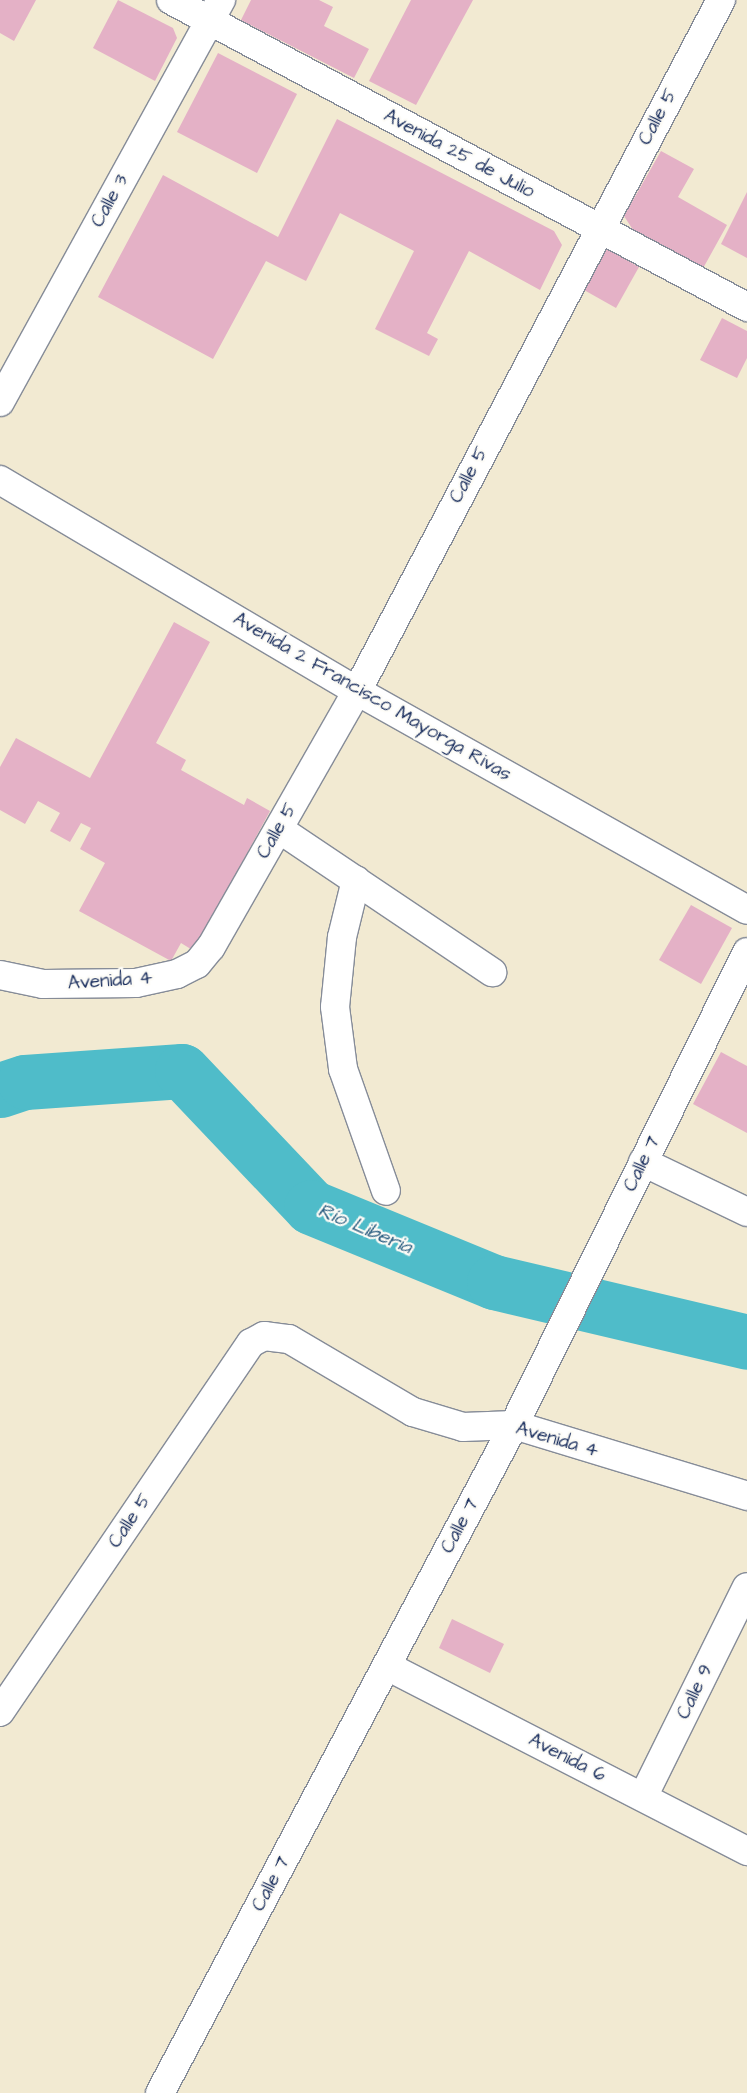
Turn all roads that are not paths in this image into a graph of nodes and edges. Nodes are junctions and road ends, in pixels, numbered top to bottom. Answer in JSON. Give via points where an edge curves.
{"nodes":[{"id":1,"x":171,"y":0,"type":"edge"},
{"id":2,"x":721,"y":0,"type":"edge"},
{"id":3,"x":215,"y":10,"type":"edge"},
{"id":4,"x":598,"y":229,"type":"junction"},
{"id":5,"x":747,"y":307,"type":"edge"},
{"id":6,"x":0,"y":402,"type":"edge"},
{"id":7,"x":0,"y":480,"type":"edge"},
{"id":8,"x":357,"y":691,"type":"junction"},
{"id":9,"x":279,"y":829,"type":"junction"},
{"id":10,"x":356,"y":880,"type":"junction"},
{"id":11,"x":747,"y":910,"type":"edge"},
{"id":12,"x":211,"y":947,"type":"joint"},
{"id":13,"x":747,"y":952,"type":"edge"},
{"id":14,"x":492,"y":972,"type":"dead end"},
{"id":15,"x":0,"y":974,"type":"edge"},
{"id":16,"x":643,"y":1162,"type":"junction"},
{"id":17,"x":386,"y":1191,"type":"dead end"},
{"id":18,"x":747,"y":1212,"type":"edge"},
{"id":19,"x":264,"y":1336,"type":"joint"},
{"id":20,"x":514,"y":1425,"type":"junction"},
{"id":21,"x":747,"y":1496,"type":"edge"},
{"id":22,"x":747,"y":1587,"type":"edge"},
{"id":23,"x":387,"y":1666,"type":"junction"},
{"id":24,"x":0,"y":1712,"type":"edge"},
{"id":25,"x":643,"y":1797,"type":"junction"},
{"id":26,"x":747,"y":1851,"type":"edge"},
{"id":27,"x":160,"y":2093,"type":"edge"}],
"edges":[{"from":1,"to":3,"type":"street","name":"Avenida 25 de Julio"},
{"from":2,"to":4,"type":"street","name":"Calle 5"},
{"from":3,"to":4,"type":"street","name":"Avenida 25 de Julio"},
{"from":3,"to":6,"type":"street","name":"Calle 3"},
{"from":4,"to":5,"type":"street","name":"Avenida 25 de Julio"},
{"from":4,"to":8,"type":"street","name":"Calle 5"},
{"from":7,"to":8,"type":"street","name":"Avenida 2 Francisco Mayorga Rivas"},
{"from":8,"to":9,"type":"street","name":"Calle 5"},
{"from":8,"to":11,"type":"street","name":"Avenida 2 Francisco Mayorga Rivas"},
{"from":9,"to":10,"type":"street"},
{"from":9,"to":12,"type":"street","name":"Calle 5"},
{"from":10,"to":14,"type":"street"},
{"from":10,"to":17,"type":"street","via":[[342,937],[334,1007],[343,1069]]},
{"from":12,"to":15,"type":"street","name":"Avenida 4","via":[[197,964],[177,974],[136,983],[43,984]]},
{"from":13,"to":16,"type":"street","name":"Calle 7"},
{"from":16,"to":18,"type":"street"},
{"from":16,"to":20,"type":"street","name":"Calle 7"},
{"from":19,"to":20,"type":"street","name":"Avenida 4","via":[[289,1339],[413,1412],[463,1427]]},
{"from":19,"to":24,"type":"street","name":"Calle 5","via":[[251,1343]]},
{"from":20,"to":21,"type":"street","name":"Avenida 4"},
{"from":20,"to":23,"type":"street","name":"Calle 7"},
{"from":22,"to":25,"type":"street","name":"Calle 9"},
{"from":23,"to":25,"type":"street","name":"Avenida 6"},
{"from":23,"to":27,"type":"street","name":"Calle 7"},
{"from":25,"to":26,"type":"street","name":"Avenida 6"}]}
